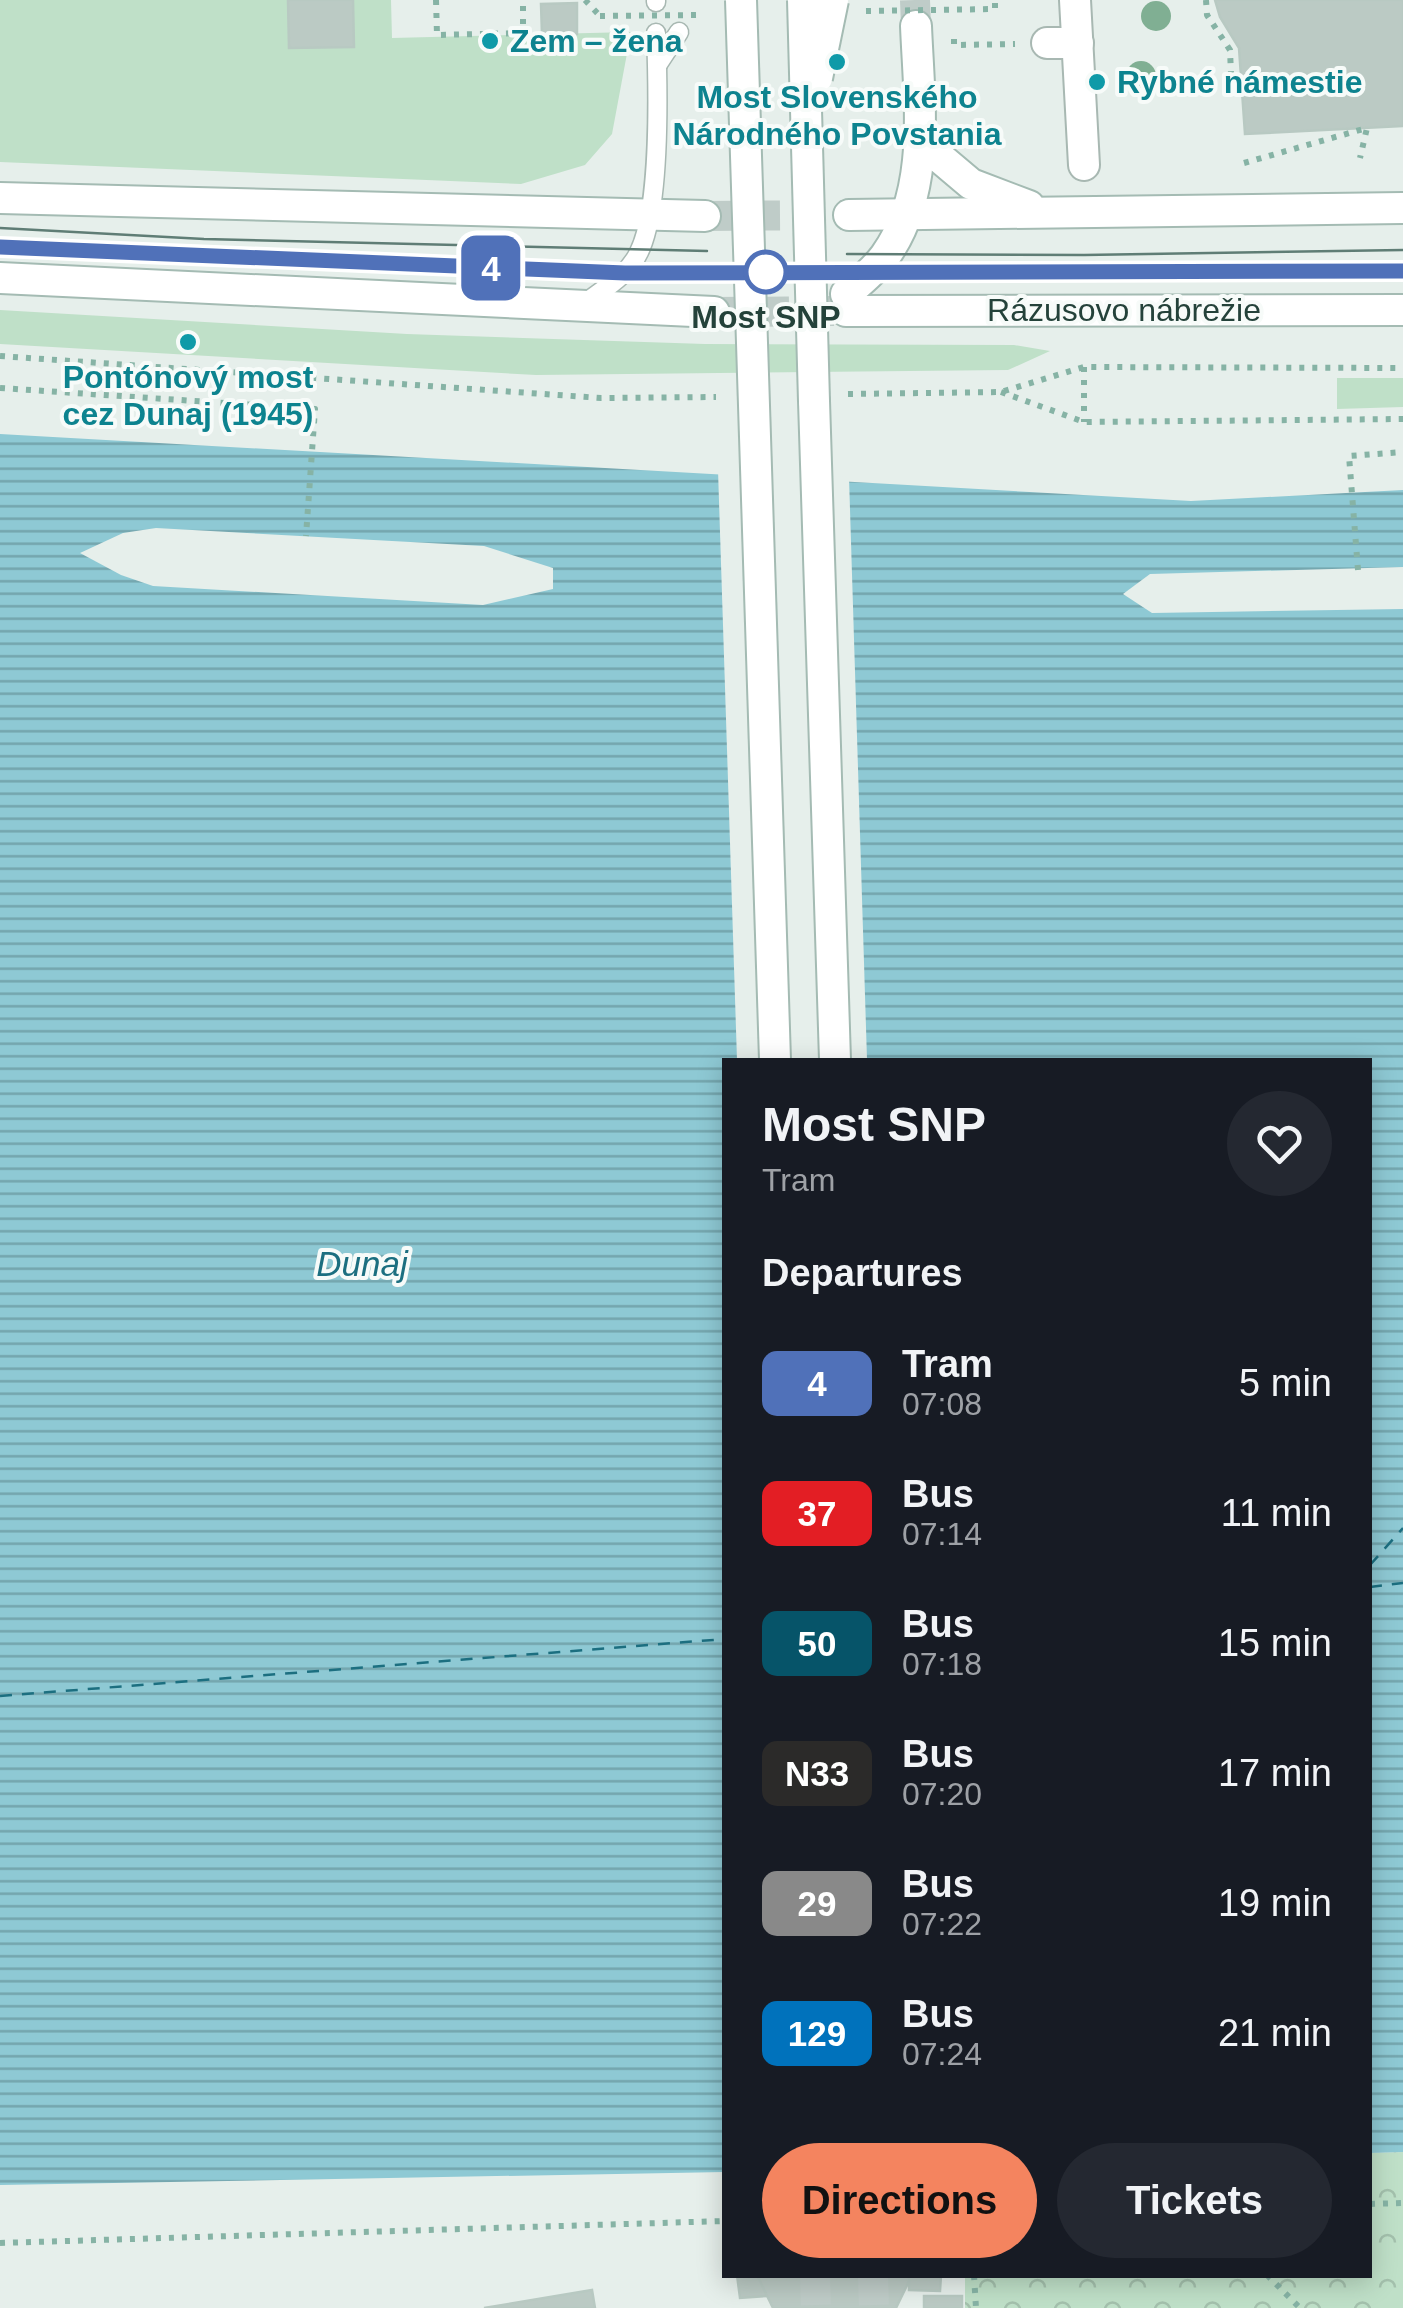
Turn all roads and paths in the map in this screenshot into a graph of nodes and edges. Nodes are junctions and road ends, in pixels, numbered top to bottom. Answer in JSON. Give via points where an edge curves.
{"nodes":[{"id":1,"x":436,"y":0,"type":"edge"},
{"id":2,"x":523,"y":0,"type":"edge"},
{"id":3,"x":741,"y":0,"type":"edge"},
{"id":4,"x":802,"y":0,"type":"edge"},
{"id":5,"x":995,"y":0,"type":"edge"},
{"id":6,"x":1075,"y":0,"type":"edge"},
{"id":7,"x":1206,"y":0,"type":"edge"},
{"id":8,"x":587,"y":2,"type":"edge"},
{"id":9,"x":845,"y":5,"type":"edge"},
{"id":10,"x":709,"y":7,"type":"edge"},
{"id":11,"x":916,"y":26,"type":"tunnel mouth"},
{"id":12,"x":656,"y":32,"type":"dead end"},
{"id":13,"x":679,"y":32,"type":"dead end"},
{"id":14,"x":1078,"y":43,"type":"junction"},
{"id":15,"x":1047,"y":44,"type":"joint"},
{"id":16,"x":954,"y":45,"type":"dead end"},
{"id":17,"x":658,"y":64,"type":"junction"},
{"id":18,"x":744,"y":97,"type":"junction"},
{"id":19,"x":1232,"y":97,"type":"dead end"},
{"id":20,"x":806,"y":130,"type":"junction"},
{"id":21,"x":920,"y":141,"type":"junction"},
{"id":22,"x":1360,"y":158,"type":"dead end"},
{"id":23,"x":1244,"y":162,"type":"dead end"},
{"id":24,"x":1084,"y":164,"type":"dead end"},
{"id":25,"x":0,"y":198,"type":"edge"},
{"id":26,"x":1403,"y":208,"type":"edge"},
{"id":27,"x":1055,"y":214,"type":"junction"},
{"id":28,"x":849,"y":215,"type":"tunnel mouth"},
{"id":29,"x":904,"y":215,"type":"junction"},
{"id":30,"x":651,"y":216,"type":"junction"},
{"id":31,"x":705,"y":216,"type":"tunnel mouth"},
{"id":32,"x":0,"y":278,"type":"edge"},
{"id":33,"x":578,"y":308,"type":"junction"},
{"id":34,"x":1403,"y":310,"type":"edge"},
{"id":35,"x":714,"y":312,"type":"tunnel mouth"},
{"id":36,"x":0,"y":356,"type":"edge"},
{"id":37,"x":1084,"y":367,"type":"junction"},
{"id":38,"x":1403,"y":368,"type":"edge"},
{"id":39,"x":0,"y":388,"type":"edge"},
{"id":40,"x":1001,"y":392,"type":"junction"},
{"id":41,"x":846,"y":394,"type":"dead end"},
{"id":42,"x":716,"y":396,"type":"dead end"},
{"id":43,"x":1403,"y":419,"type":"edge"},
{"id":44,"x":1084,"y":422,"type":"junction"},
{"id":45,"x":1403,"y":452,"type":"edge"},
{"id":46,"x":306,"y":536,"type":"dead end"},
{"id":47,"x":1358,"y":570,"type":"dead end"},
{"id":48,"x":775,"y":1058,"type":"edge"},
{"id":49,"x":834,"y":1058,"type":"edge"},
{"id":50,"x":1403,"y":2203,"type":"edge"},
{"id":51,"x":1372,"y":2204,"type":"edge"},
{"id":52,"x":722,"y":2222,"type":"edge"},
{"id":53,"x":0,"y":2243,"type":"edge"},
{"id":54,"x":974,"y":2278,"type":"edge"},
{"id":55,"x":1270,"y":2278,"type":"edge"},
{"id":56,"x":976,"y":2308,"type":"edge"},
{"id":57,"x":1300,"y":2308,"type":"edge"}],
"edges":[{"from":1,"to":2,"type":"path","via":[[437,34],[523,32]]},
{"from":3,"to":18,"type":"main road","bridge":true},
{"from":4,"to":20,"type":"main road","bridge":true},
{"from":5,"to":9,"type":"path","bridge":true,"via":[[995,9]]},
{"from":6,"to":14,"type":"main road"},
{"from":7,"to":19,"type":"path","via":[[1230,50]]},
{"from":8,"to":10,"type":"path","bridge":true,"via":[[600,16]]},
{"from":9,"to":20,"type":"main road","bridge":true},
{"from":10,"to":18,"type":"main road","bridge":true},
{"from":11,"to":21,"type":"main road"},
{"from":12,"to":17,"type":"lane"},
{"from":13,"to":17,"type":"lane"},
{"from":14,"to":15,"type":"main road"},
{"from":14,"to":24,"type":"main road"},
{"from":15,"to":16,"type":"path"},
{"from":17,"to":30,"type":"lane"},
{"from":18,"to":48,"type":"main road","bridge":true},
{"from":20,"to":49,"type":"main road","bridge":true},
{"from":21,"to":27,"type":"main road","via":[[971,184]]},
{"from":21,"to":29,"type":"main road"},
{"from":22,"to":23,"type":"path","via":[[1367,128]]},
{"from":25,"to":30,"type":"main road"},
{"from":26,"to":27,"type":"main road"},
{"from":27,"to":29,"type":"main road"},
{"from":28,"to":29,"type":"main road"},
{"from":29,"to":34,"type":"main road","name":"Rázusovo nábrežie","via":[[886,254],[846,302]]},
{"from":30,"to":31,"type":"main road"},
{"from":30,"to":33,"type":"lane","via":[[625,273]]},
{"from":32,"to":33,"type":"main road"},
{"from":33,"to":35,"type":"main road"},
{"from":36,"to":42,"type":"path","via":[[600,398]]},
{"from":37,"to":38,"type":"path"},
{"from":37,"to":40,"type":"path"},
{"from":37,"to":44,"type":"path"},
{"from":39,"to":46,"type":"path","via":[[315,409]]},
{"from":40,"to":41,"type":"path"},
{"from":40,"to":44,"type":"path"},
{"from":43,"to":44,"type":"path"},
{"from":45,"to":47,"type":"path","via":[[1349,456]]},
{"from":50,"to":51,"type":"path"},
{"from":52,"to":53,"type":"path"},
{"from":54,"to":56,"type":"path"},
{"from":55,"to":57,"type":"path"}]}
